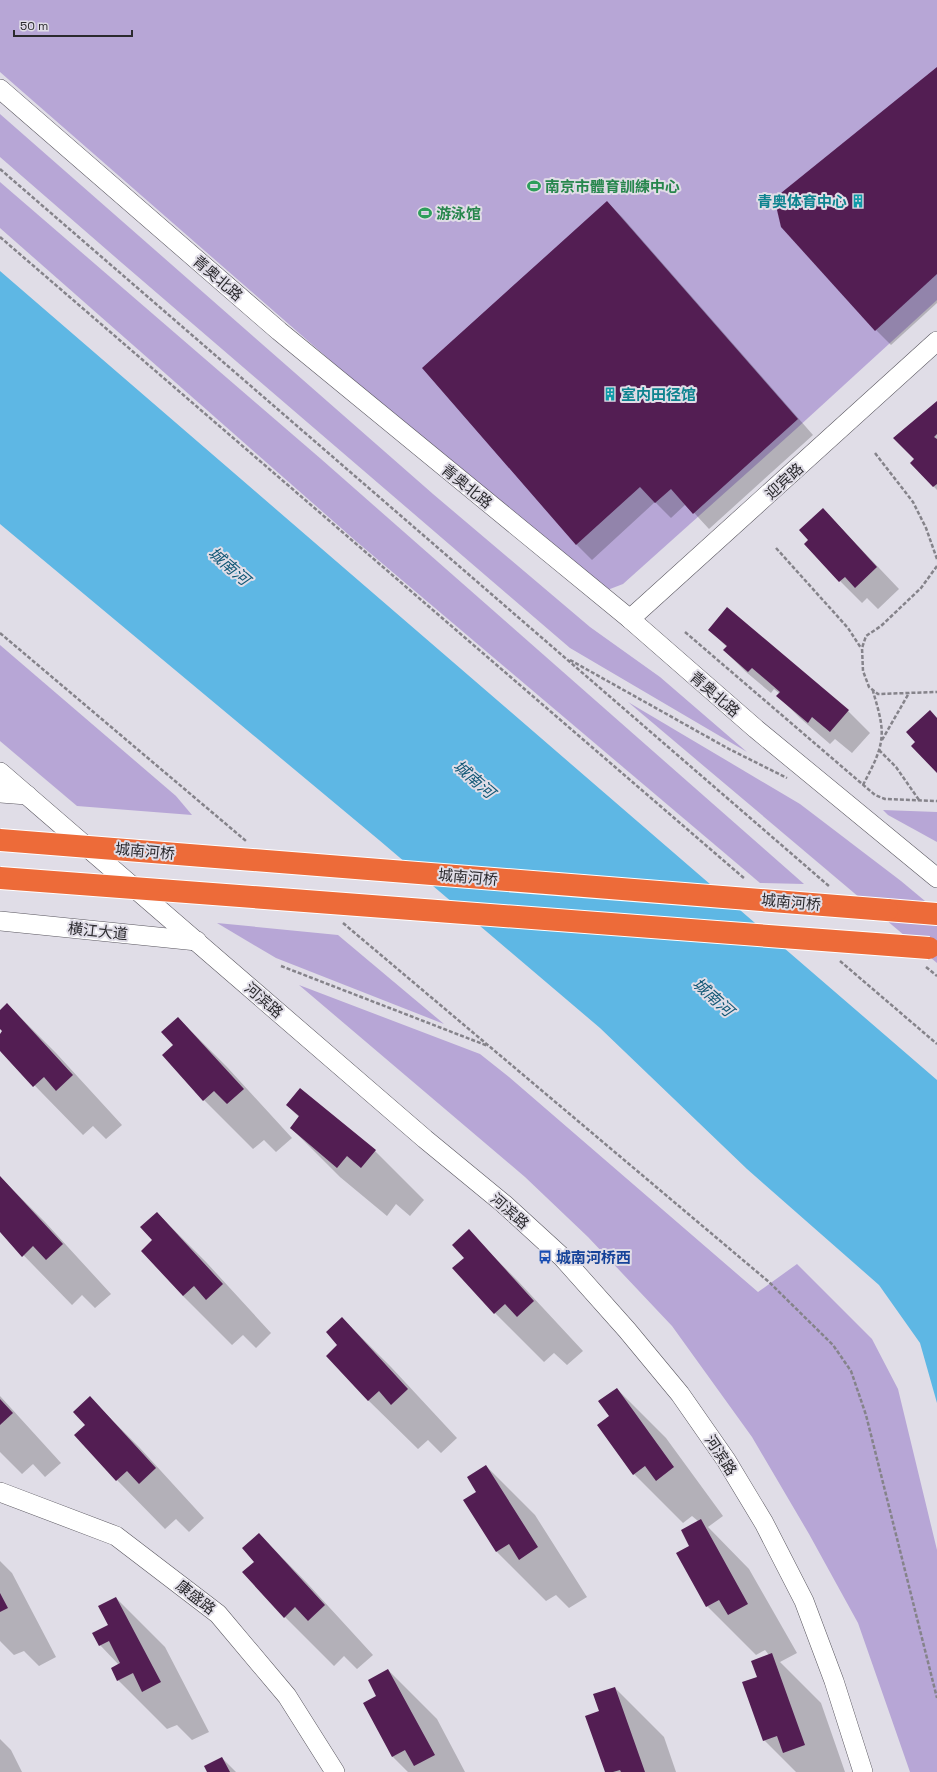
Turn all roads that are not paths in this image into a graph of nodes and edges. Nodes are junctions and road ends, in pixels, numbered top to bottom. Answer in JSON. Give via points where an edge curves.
{"nodes":[{"id":1,"x":0,"y":89,"type":"edge"},
{"id":2,"x":937,"y":341,"type":"edge"},
{"id":3,"x":630,"y":619,"type":"junction"},
{"id":4,"x":0,"y":772,"type":"edge"},
{"id":5,"x":0,"y":793,"type":"edge"},
{"id":6,"x":27,"y":795,"type":"junction"},
{"id":7,"x":0,"y":840,"type":"edge"},
{"id":8,"x":0,"y":878,"type":"edge"},
{"id":9,"x":937,"y":878,"type":"edge"},
{"id":10,"x":937,"y":908,"type":"edge"},
{"id":11,"x":887,"y":910,"type":"junction"},
{"id":12,"x":937,"y":914,"type":"edge"},
{"id":13,"x":0,"y":921,"type":"edge"},
{"id":14,"x":196,"y":941,"type":"junction"},
{"id":15,"x":932,"y":953,"type":"edge"},
{"id":16,"x":0,"y":1492,"type":"edge"},
{"id":17,"x":335,"y":1772,"type":"edge"},
{"id":18,"x":863,"y":1772,"type":"edge"}],
"edges":[{"from":1,"to":3,"type":"street","name":"青奥北路","via":[[279,331]]},
{"from":2,"to":3,"type":"street","name":"迎宾路"},
{"from":3,"to":9,"type":"street","name":"青奥北路","via":[[761,734]]},
{"from":4,"to":6,"type":"street","name":"河滨路"},
{"from":5,"to":6,"type":"street"},
{"from":6,"to":14,"type":"street","name":"河滨路"},
{"from":7,"to":11,"type":"highway","name":"城南河桥","bridge":true},
{"from":8,"to":15,"type":"highway","bridge":true},
{"from":10,"to":11,"type":"highway"},
{"from":11,"to":12,"type":"highway","name":"城南河桥"},
{"from":13,"to":14,"type":"street","name":"横江大道"},
{"from":14,"to":18,"type":"street","name":"河滨路","via":[[504,1204],[562,1257],[680,1394],[726,1460],[764,1523],[804,1601],[834,1681]]},
{"from":16,"to":17,"type":"street","name":"康盛路","via":[[116,1536],[218,1614],[287,1696]]}]}
